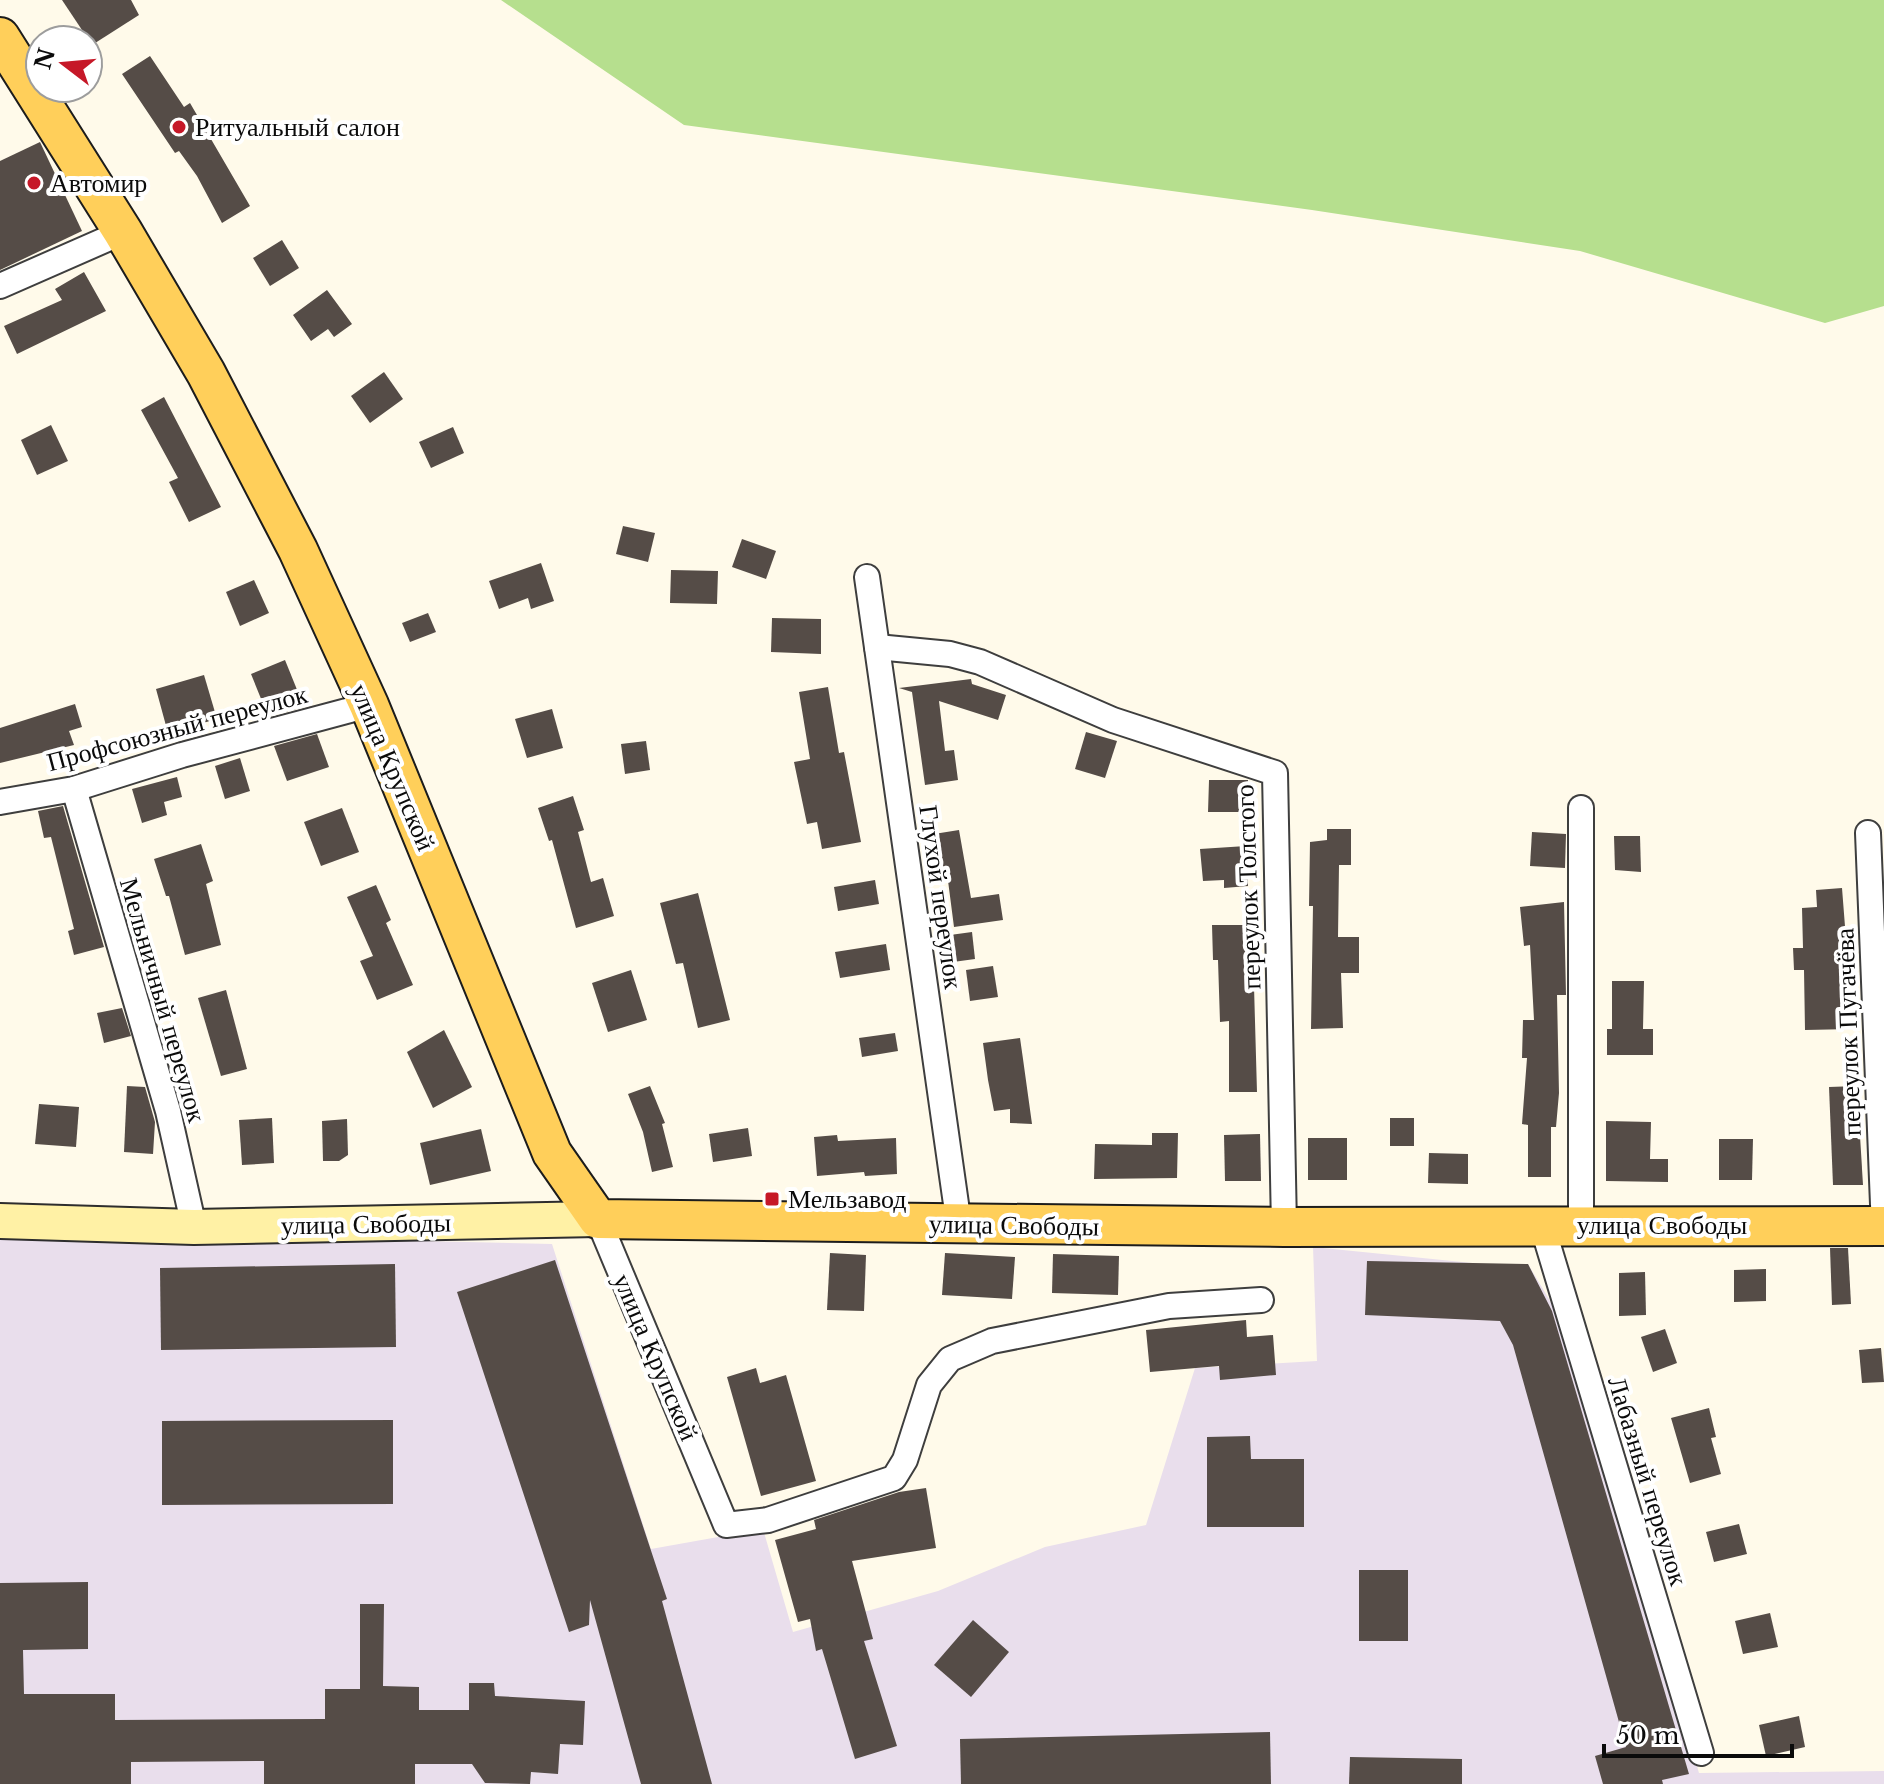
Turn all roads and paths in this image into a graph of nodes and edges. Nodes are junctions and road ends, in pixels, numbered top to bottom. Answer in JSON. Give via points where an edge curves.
{"nodes":[{"id":1,"x":0,"y":37,"type":"edge"},
{"id":2,"x":123,"y":232,"type":"junction"},
{"id":3,"x":0,"y":286,"type":"edge"},
{"id":4,"x":867,"y":577,"type":"dead end"},
{"id":5,"x":877,"y":647,"type":"junction"},
{"id":6,"x":369,"y":705,"type":"junction"},
{"id":7,"x":74,"y":789,"type":"junction"},
{"id":8,"x":0,"y":802,"type":"edge"},
{"id":9,"x":1581,"y":808,"type":"dead end"},
{"id":10,"x":1868,"y":833,"type":"dead end"},
{"id":11,"x":598,"y":1219,"type":"junction"},
{"id":12,"x":0,"y":1221,"type":"edge"},
{"id":13,"x":1581,"y":1224,"type":"junction"},
{"id":14,"x":959,"y":1225,"type":"junction"},
{"id":15,"x":1542,"y":1225,"type":"junction"},
{"id":16,"x":194,"y":1227,"type":"junction"},
{"id":17,"x":1284,"y":1227,"type":"junction"},
{"id":18,"x":1884,"y":1227,"type":"edge"},
{"id":19,"x":1261,"y":1300,"type":"dead end"},
{"id":20,"x":1701,"y":1753,"type":"dead end"}],
"edges":[{"from":1,"to":2,"type":"main road","name":"улица Крупской"},
{"from":2,"to":3,"type":"street"},
{"from":2,"to":6,"type":"main road","name":"улица Крупской","via":[[206,373],[298,550]]},
{"from":4,"to":5,"type":"street","name":"Глухой переулок"},
{"from":5,"to":14,"type":"street","name":"Глухой переулок"},
{"from":5,"to":17,"type":"street","name":"переулок Толстого","via":[[980,662],[1113,720],[1275,773]]},
{"from":6,"to":7,"type":"street","name":"Профсоюзный переулок"},
{"from":6,"to":11,"type":"main road","name":"улица Крупской","via":[[552,1153]]},
{"from":7,"to":8,"type":"street","name":"Профсоюзный переулок"},
{"from":7,"to":16,"type":"street","name":"Мельничный переулок","via":[[168,1111]]},
{"from":9,"to":13,"type":"street"},
{"from":10,"to":18,"type":"street","name":"переулок Пугачёва"},
{"from":11,"to":14,"type":"main road","name":"улица Свободы"},
{"from":11,"to":16,"type":"street","name":"улица Свободы"},
{"from":11,"to":19,"type":"street","name":"улица Крупской","via":[[726,1525],[768,1520],[894,1478],[929,1385],[950,1359],[992,1341],[1169,1306]]},
{"from":12,"to":16,"type":"street","name":"улица Свободы"},
{"from":13,"to":15,"type":"main road","name":"улица Свободы"},
{"from":13,"to":18,"type":"main road","name":"улица Свободы"},
{"from":14,"to":17,"type":"main road","name":"улица Свободы"},
{"from":15,"to":17,"type":"main road","name":"улица Свободы"},
{"from":15,"to":20,"type":"street","name":"Лабазный переулок"}]}
